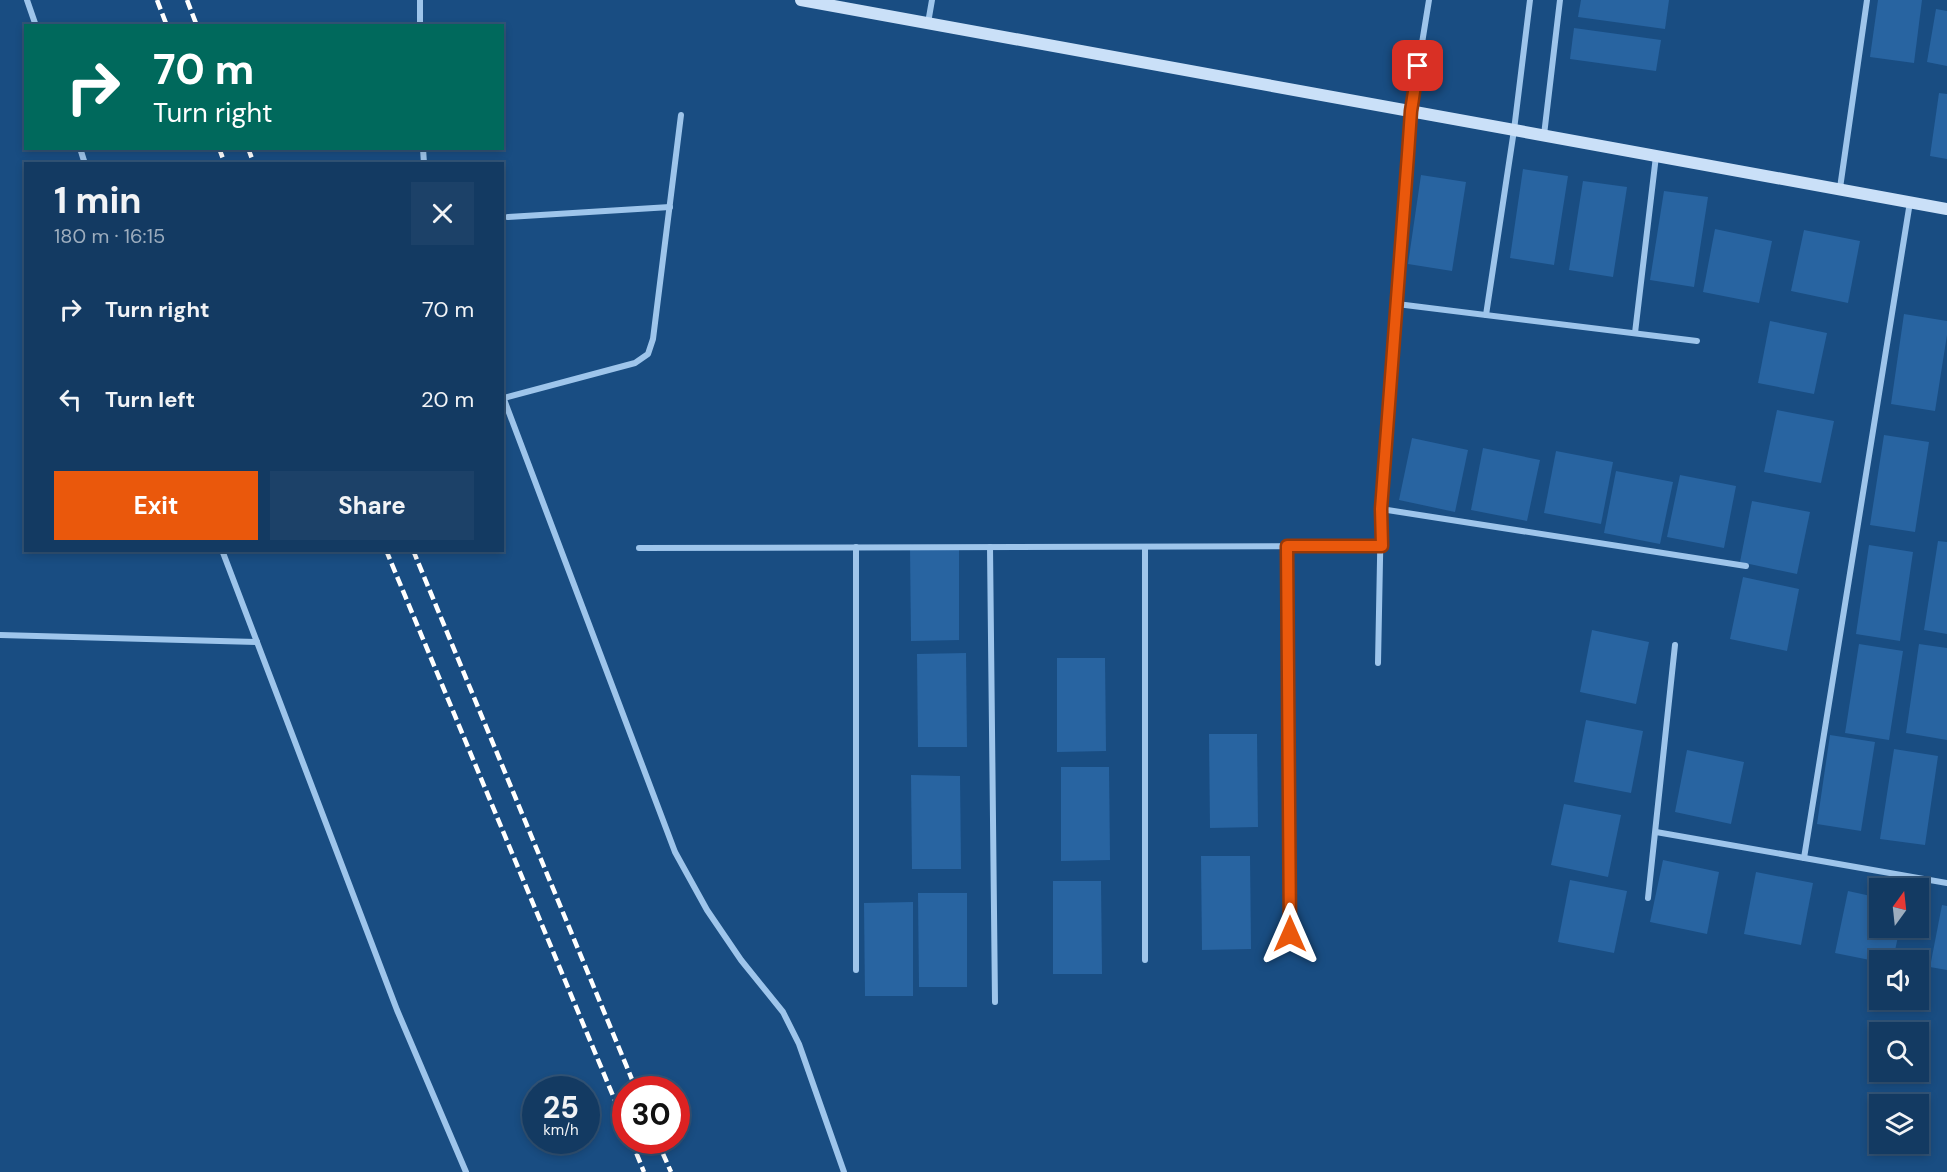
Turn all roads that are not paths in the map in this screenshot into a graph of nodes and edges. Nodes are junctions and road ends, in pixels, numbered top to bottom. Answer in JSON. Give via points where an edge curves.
{"nodes":[{"id":1,"x":27,"y":0,"type":"edge"},
{"id":2,"x":420,"y":0,"type":"edge"},
{"id":3,"x":801,"y":0,"type":"edge"},
{"id":4,"x":932,"y":0,"type":"edge"},
{"id":5,"x":1429,"y":0,"type":"edge"},
{"id":6,"x":1530,"y":0,"type":"edge"},
{"id":7,"x":1560,"y":0,"type":"edge"},
{"id":8,"x":1868,"y":0,"type":"edge"},
{"id":9,"x":928,"y":23,"type":"junction"},
{"id":10,"x":35,"y":24,"type":"edge"},
{"id":11,"x":420,"y":24,"type":"edge"},
{"id":12,"x":1411,"y":111,"type":"junction"},
{"id":13,"x":681,"y":115,"type":"dead end"},
{"id":14,"x":1514,"y":130,"type":"junction"},
{"id":15,"x":1544,"y":135,"type":"junction"},
{"id":16,"x":1656,"y":156,"type":"junction"},
{"id":17,"x":1840,"y":188,"type":"junction"},
{"id":18,"x":1910,"y":202,"type":"junction"},
{"id":19,"x":670,"y":207,"type":"junction"},
{"id":20,"x":1947,"y":209,"type":"edge"},
{"id":21,"x":508,"y":217,"type":"dead end"},
{"id":22,"x":1397,"y":304,"type":"junction"},
{"id":23,"x":1486,"y":315,"type":"junction"},
{"id":24,"x":1635,"y":333,"type":"junction"},
{"id":25,"x":1697,"y":341,"type":"dead end"},
{"id":26,"x":504,"y":396,"type":"edge"},
{"id":27,"x":504,"y":399,"type":"edge"},
{"id":28,"x":1381,"y":509,"type":"junction"},
{"id":29,"x":1287,"y":546,"type":"junction"},
{"id":30,"x":1382,"y":546,"type":"junction"},
{"id":31,"x":856,"y":547,"type":"junction"},
{"id":32,"x":990,"y":547,"type":"junction"},
{"id":33,"x":1145,"y":547,"type":"junction"},
{"id":34,"x":639,"y":548,"type":"dead end"},
{"id":35,"x":223,"y":552,"type":"edge"},
{"id":36,"x":1746,"y":566,"type":"dead end"},
{"id":37,"x":0,"y":635,"type":"edge"},
{"id":38,"x":257,"y":642,"type":"junction"},
{"id":39,"x":1675,"y":645,"type":"dead end"},
{"id":40,"x":1378,"y":663,"type":"dead end"},
{"id":41,"x":1656,"y":832,"type":"junction"},
{"id":42,"x":1804,"y":858,"type":"junction"},
{"id":43,"x":1947,"y":883,"type":"edge"},
{"id":44,"x":1648,"y":898,"type":"dead end"},
{"id":45,"x":1290,"y":934,"type":"dead end"},
{"id":46,"x":1144,"y":960,"type":"dead end"},
{"id":47,"x":856,"y":970,"type":"dead end"},
{"id":48,"x":995,"y":1002,"type":"dead end"},
{"id":49,"x":466,"y":1172,"type":"edge"},
{"id":50,"x":844,"y":1172,"type":"edge"}],
"edges":[{"from":1,"to":10,"type":"street"},
{"from":2,"to":11,"type":"street"},
{"from":3,"to":9,"type":"street"},
{"from":4,"to":9,"type":"street"},
{"from":5,"to":12,"type":"street"},
{"from":6,"to":14,"type":"street"},
{"from":7,"to":15,"type":"street"},
{"from":8,"to":17,"type":"street"},
{"from":9,"to":12,"type":"street"},
{"from":12,"to":14,"type":"street"},
{"from":12,"to":22,"type":"street"},
{"from":13,"to":19,"type":"street"},
{"from":14,"to":15,"type":"street"},
{"from":14,"to":23,"type":"street"},
{"from":15,"to":16,"type":"street"},
{"from":16,"to":17,"type":"street"},
{"from":16,"to":24,"type":"street"},
{"from":17,"to":18,"type":"street"},
{"from":18,"to":20,"type":"street"},
{"from":18,"to":42,"type":"street"},
{"from":19,"to":21,"type":"street"},
{"from":19,"to":26,"type":"street","via":[[648,354],[635,363]]},
{"from":22,"to":23,"type":"street"},
{"from":22,"to":28,"type":"street"},
{"from":23,"to":24,"type":"street"},
{"from":24,"to":25,"type":"street"},
{"from":27,"to":50,"type":"street","via":[[675,852],[707,910],[783,1012],[799,1044]]},
{"from":28,"to":30,"type":"street"},
{"from":28,"to":36,"type":"street"},
{"from":29,"to":30,"type":"street"},
{"from":29,"to":33,"type":"street"},
{"from":29,"to":45,"type":"street"},
{"from":30,"to":40,"type":"street"},
{"from":31,"to":32,"type":"street"},
{"from":31,"to":34,"type":"street"},
{"from":31,"to":47,"type":"street"},
{"from":32,"to":33,"type":"street"},
{"from":32,"to":48,"type":"street"},
{"from":33,"to":46,"type":"street"},
{"from":35,"to":38,"type":"street"},
{"from":37,"to":38,"type":"street"},
{"from":38,"to":49,"type":"street","via":[[397,1010]]},
{"from":39,"to":41,"type":"street"},
{"from":41,"to":42,"type":"street"},
{"from":41,"to":44,"type":"street"},
{"from":42,"to":43,"type":"street"}]}
